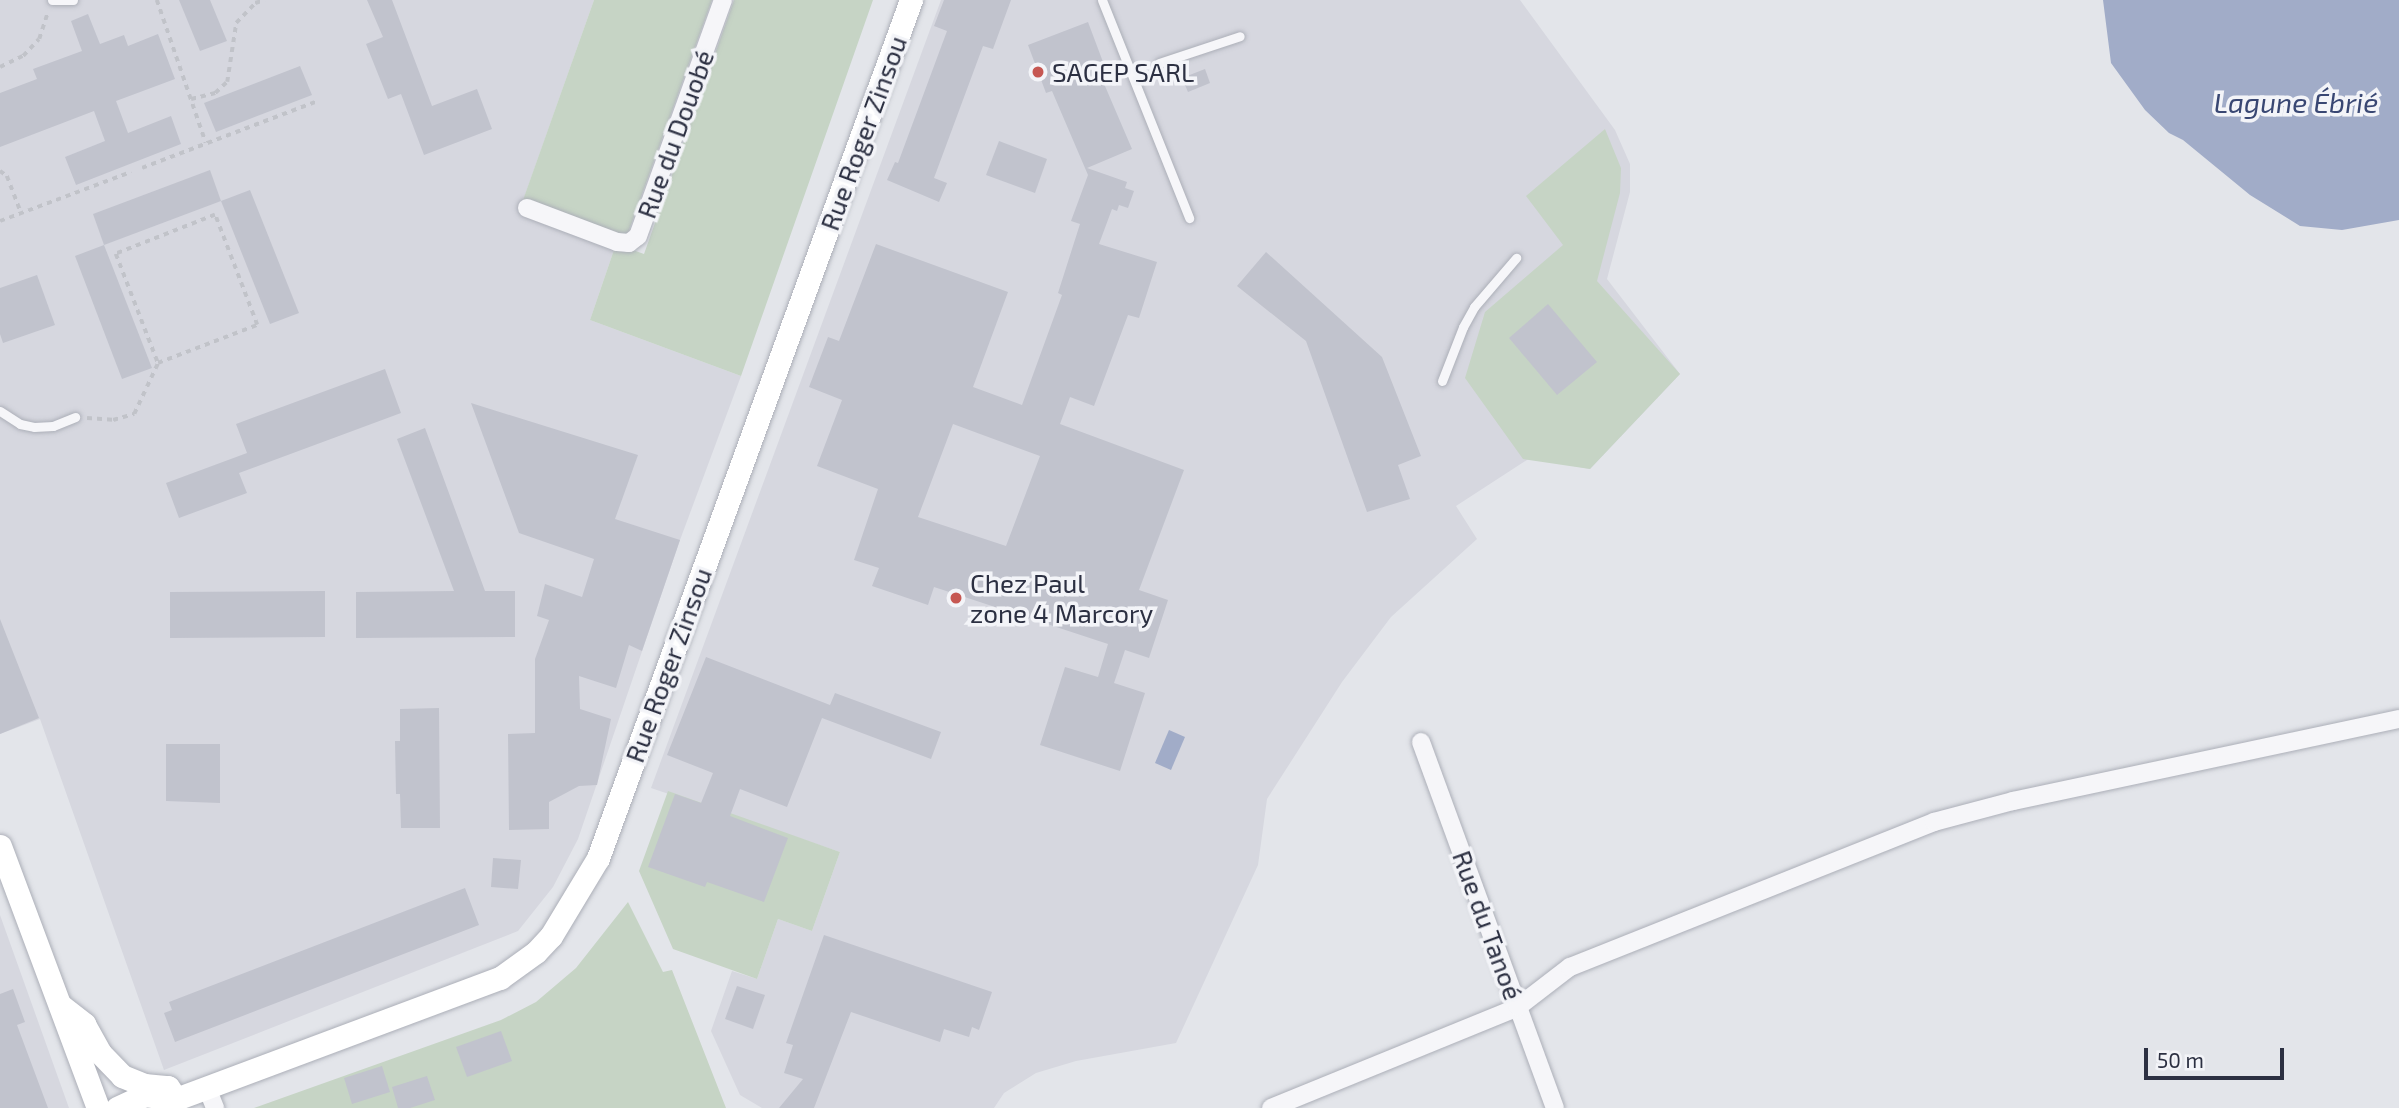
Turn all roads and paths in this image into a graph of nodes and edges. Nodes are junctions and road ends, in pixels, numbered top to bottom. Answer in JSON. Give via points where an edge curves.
{"nodes":[{"id":1,"x":52,"y":0,"type":"edge"},
{"id":2,"x":73,"y":0,"type":"edge"},
{"id":3,"x":157,"y":0,"type":"edge"},
{"id":4,"x":264,"y":0,"type":"edge"},
{"id":5,"x":723,"y":0,"type":"edge"},
{"id":6,"x":911,"y":0,"type":"edge"},
{"id":7,"x":1102,"y":0,"type":"edge"},
{"id":8,"x":255,"y":2,"type":"edge"},
{"id":9,"x":1240,"y":36,"type":"dead end"},
{"id":10,"x":1159,"y":63,"type":"dead end"},
{"id":11,"x":0,"y":66,"type":"edge"},
{"id":12,"x":191,"y":100,"type":"junction"},
{"id":13,"x":317,"y":101,"type":"dead end"},
{"id":14,"x":206,"y":143,"type":"junction"},
{"id":15,"x":142,"y":168,"type":"dead end"},
{"id":16,"x":0,"y":171,"type":"edge"},
{"id":17,"x":131,"y":172,"type":"dead end"},
{"id":18,"x":527,"y":208,"type":"dead end"},
{"id":19,"x":22,"y":213,"type":"junction"},
{"id":20,"x":1189,"y":218,"type":"dead end"},
{"id":21,"x":0,"y":221,"type":"edge"},
{"id":22,"x":1516,"y":258,"type":"dead end"},
{"id":23,"x":158,"y":363,"type":"junction"},
{"id":24,"x":1442,"y":382,"type":"dead end"},
{"id":25,"x":0,"y":411,"type":"edge"},
{"id":26,"x":75,"y":417,"type":"joint"},
{"id":27,"x":2399,"y":719,"type":"edge"},
{"id":28,"x":1421,"y":742,"type":"dead end"},
{"id":29,"x":0,"y":846,"type":"edge"},
{"id":30,"x":60,"y":1004,"type":"junction"},
{"id":31,"x":1518,"y":1007,"type":"junction"},
{"id":32,"x":211,"y":1098,"type":"edge"},
{"id":33,"x":170,"y":1105,"type":"edge"},
{"id":34,"x":98,"y":1108,"type":"edge"},
{"id":35,"x":117,"y":1108,"type":"edge"},
{"id":36,"x":1271,"y":1108,"type":"edge"},
{"id":37,"x":1555,"y":1108,"type":"edge"}],
"edges":[{"from":1,"to":2,"type":"lane"},
{"from":1,"to":11,"type":"path","via":[[39,39],[23,57]]},
{"from":3,"to":12,"type":"path"},
{"from":4,"to":8,"type":"path"},
{"from":5,"to":18,"type":"street","name":"Rue du Douobé","via":[[638,236],[629,243],[617,242]]},
{"from":6,"to":32,"type":"street","name":"Rue Roger Zinsou","via":[[598,858],[564,917],[536,952],[500,978]]},
{"from":7,"to":20,"type":"lane"},
{"from":8,"to":12,"type":"path","via":[[236,23],[227,82],[215,93]]},
{"from":9,"to":10,"type":"lane"},
{"from":12,"to":14,"type":"path"},
{"from":13,"to":14,"type":"path"},
{"from":14,"to":15,"type":"path"},
{"from":16,"to":19,"type":"path","via":[[7,176]]},
{"from":17,"to":19,"type":"path"},
{"from":19,"to":21,"type":"path"},
{"from":22,"to":24,"type":"lane","via":[[1462,327]]},
{"from":23,"to":23,"type":"path","via":[[257,325],[215,215],[116,254]]},
{"from":23,"to":26,"type":"path","via":[[134,414],[113,420]]},
{"from":25,"to":26,"type":"lane","via":[[34,427],[53,426]]},
{"from":27,"to":31,"type":"street","via":[[1934,822],[1570,967]]},
{"from":28,"to":31,"type":"street","name":"Rue du Tanoé"},
{"from":29,"to":30,"type":"street"},
{"from":30,"to":33,"type":"street","via":[[84,1024],[100,1053],[122,1076],[144,1085],[168,1087]]},
{"from":30,"to":34,"type":"street"},
{"from":31,"to":36,"type":"street"},
{"from":31,"to":37,"type":"street","name":"Rue du Tanoé"},
{"from":32,"to":33,"type":"street","name":"Rue Roger Zinsou"},
{"from":33,"to":35,"type":"street","via":[[145,1095]]}]}
